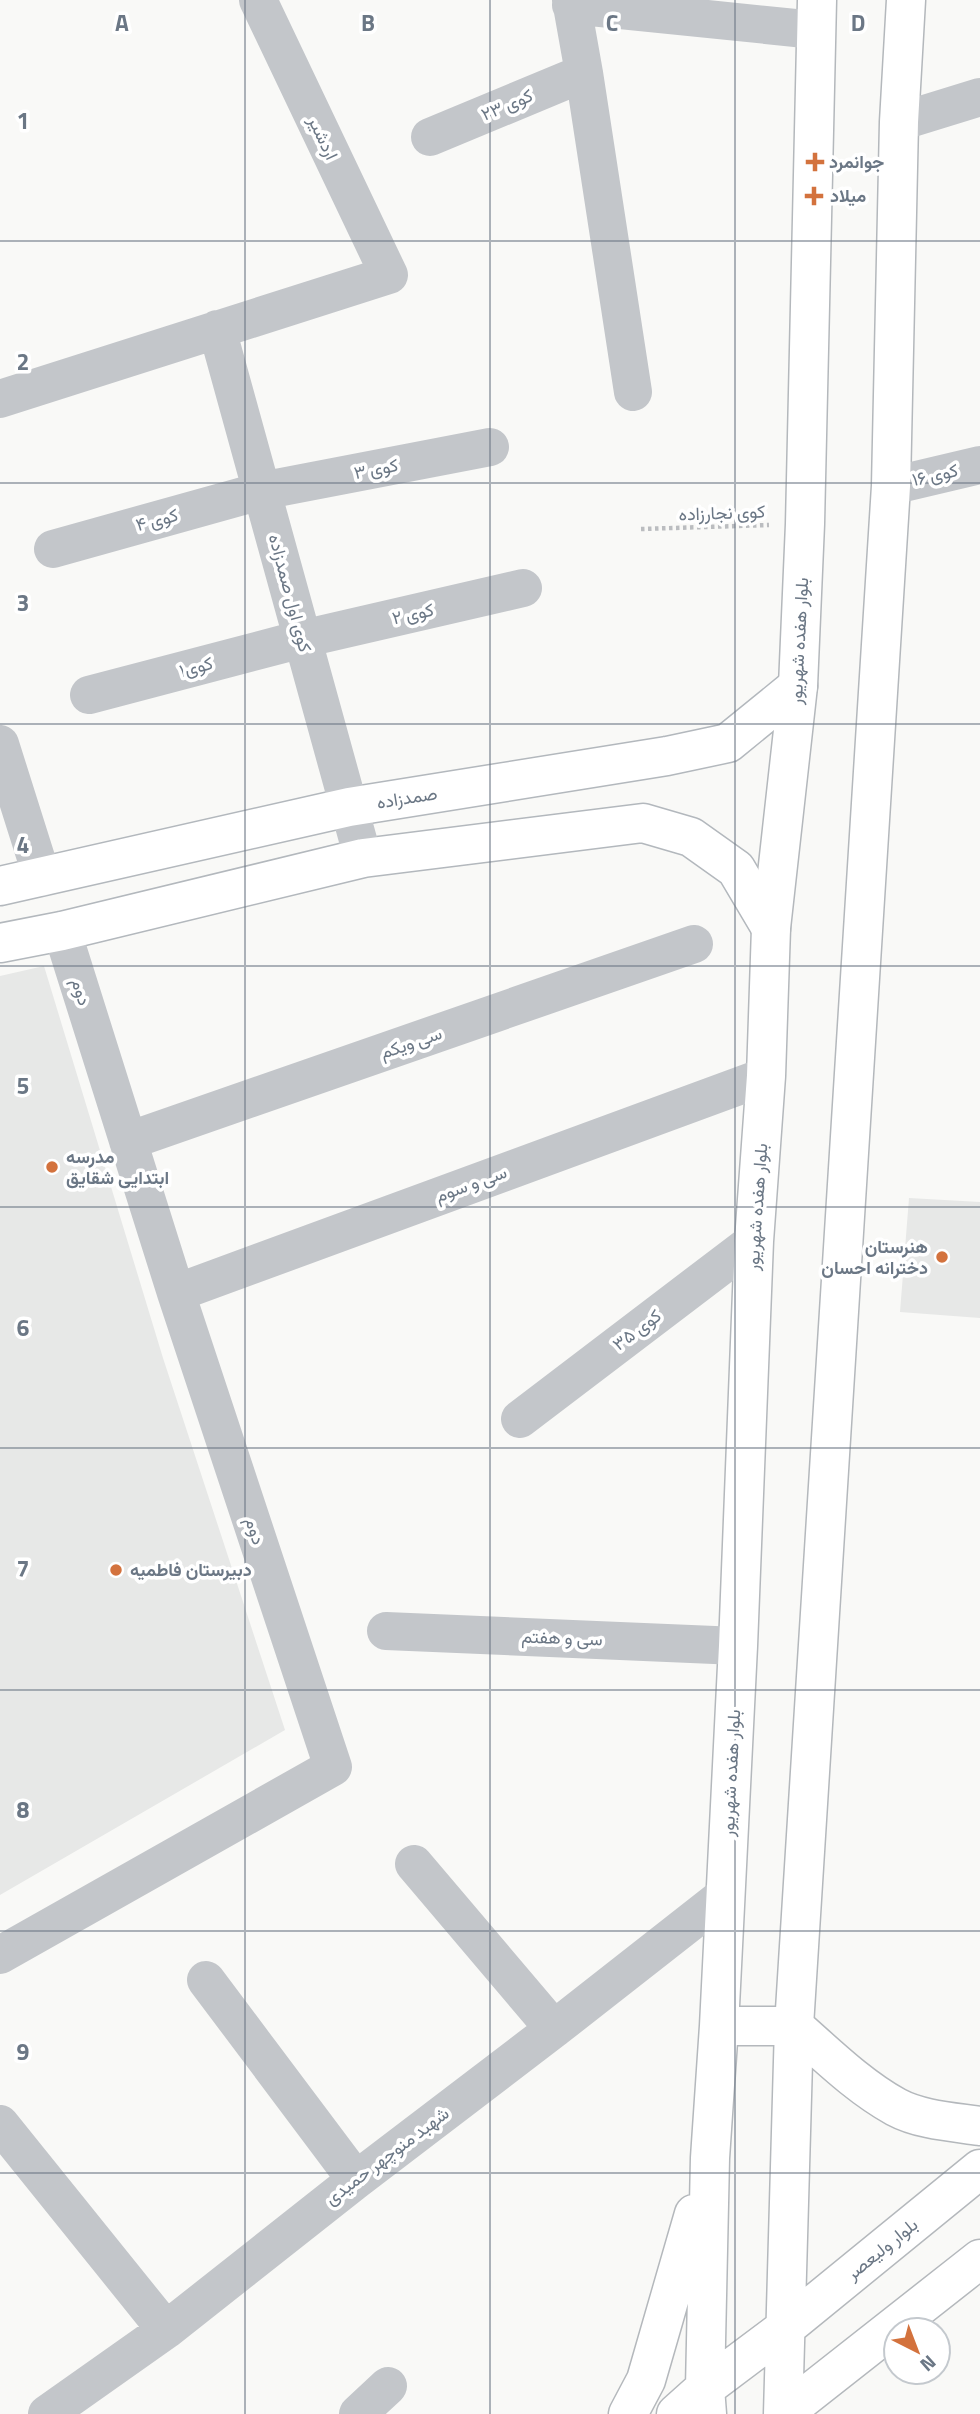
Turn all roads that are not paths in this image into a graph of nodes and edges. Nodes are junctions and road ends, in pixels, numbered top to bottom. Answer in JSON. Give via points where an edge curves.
{"nodes":[{"id":1,"x":258,"y":0,"type":"edge"},
{"id":2,"x":906,"y":0,"type":"edge"},
{"id":3,"x":571,"y":2,"type":"edge"},
{"id":4,"x":816,"y":15,"type":"edge"},
{"id":5,"x":584,"y":73,"type":"junction"},
{"id":6,"x":980,"y":97,"type":"edge"},
{"id":7,"x":899,"y":122,"type":"junction"},
{"id":8,"x":430,"y":137,"type":"dead end"},
{"id":9,"x":217,"y":329,"type":"junction"},
{"id":10,"x":633,"y":392,"type":"dead end"},
{"id":11,"x":0,"y":399,"type":"edge"},
{"id":12,"x":490,"y":447,"type":"dead end"},
{"id":13,"x":980,"y":465,"type":"edge"},
{"id":14,"x":891,"y":486,"type":"junction"},
{"id":15,"x":261,"y":491,"type":"junction"},
{"id":16,"x":53,"y":549,"type":"dead end"},
{"id":17,"x":523,"y":588,"type":"dead end"},
{"id":18,"x":302,"y":639,"type":"junction"},
{"id":19,"x":798,"y":686,"type":"junction"},
{"id":20,"x":89,"y":695,"type":"dead end"},
{"id":21,"x":0,"y":744,"type":"edge"},
{"id":22,"x":349,"y":807,"type":"junction"},
{"id":23,"x":363,"y":858,"type":"junction"},
{"id":24,"x":42,"y":877,"type":"junction"},
{"id":25,"x":0,"y":886,"type":"edge"},
{"id":26,"x":771,"y":928,"type":"junction"},
{"id":27,"x":62,"y":932,"type":"junction"},
{"id":28,"x":0,"y":943,"type":"edge"},
{"id":29,"x":694,"y":944,"type":"dead end"},
{"id":30,"x":766,"y":1076,"type":"junction"},
{"id":31,"x":128,"y":1141,"type":"junction"},
{"id":32,"x":754,"y":1241,"type":"junction"},
{"id":33,"x":176,"y":1293,"type":"junction"},
{"id":34,"x":520,"y":1419,"type":"dead end"},
{"id":35,"x":386,"y":1631,"type":"dead end"},
{"id":36,"x":738,"y":1646,"type":"junction"},
{"id":37,"x":415,"y":1864,"type":"dead end"},
{"id":38,"x":725,"y":1895,"type":"junction"},
{"id":39,"x":0,"y":1955,"type":"edge"},
{"id":40,"x":206,"y":1980,"type":"dead end"},
{"id":41,"x":719,"y":2026,"type":"junction"},
{"id":42,"x":794,"y":2026,"type":"junction"},
{"id":43,"x":554,"y":2029,"type":"junction"},
{"id":44,"x":0,"y":2124,"type":"edge"},
{"id":45,"x":980,"y":2126,"type":"edge"},
{"id":46,"x":710,"y":2158,"type":"junction"},
{"id":47,"x":980,"y":2169,"type":"edge"},
{"id":48,"x":356,"y":2180,"type":"junction"},
{"id":49,"x":980,"y":2259,"type":"edge"},
{"id":50,"x":785,"y":2328,"type":"junction"},
{"id":51,"x":166,"y":2330,"type":"junction"},
{"id":52,"x":388,"y":2386,"type":"dead end"},
{"id":53,"x":706,"y":2401,"type":"edge"},
{"id":54,"x":47,"y":2414,"type":"edge"},
{"id":55,"x":358,"y":2414,"type":"edge"},
{"id":56,"x":628,"y":2414,"type":"edge"},
{"id":57,"x":676,"y":2414,"type":"edge"},
{"id":58,"x":783,"y":2414,"type":"edge"}],
"edges":[{"from":1,"to":9,"type":"street","name":"اردشیر","via":[[389,275]]},
{"from":2,"to":7,"type":"main road"},
{"from":3,"to":4,"type":"street"},
{"from":3,"to":5,"type":"street"},
{"from":4,"to":19,"type":"main road","name":"بلوار هفده شهریور"},
{"from":5,"to":8,"type":"street","name":"کوی ۲۳"},
{"from":5,"to":10,"type":"street"},
{"from":6,"to":7,"type":"street"},
{"from":7,"to":14,"type":"main road"},
{"from":9,"to":11,"type":"street"},
{"from":9,"to":15,"type":"street","name":"کوی اول صمدزاده"},
{"from":12,"to":15,"type":"street","name":"کوی ۳"},
{"from":13,"to":14,"type":"street","name":"کوی ۱۶"},
{"from":14,"to":42,"type":"main road"},
{"from":15,"to":16,"type":"street","name":"کوی ۴"},
{"from":15,"to":18,"type":"street","name":"کوی اول صمدزاده"},
{"from":17,"to":18,"type":"street","name":"کوی ۲"},
{"from":18,"to":20,"type":"street","name":"کوی۱"},
{"from":18,"to":22,"type":"street","name":"کوی اول صمدزاده"},
{"from":19,"to":22,"type":"main road","name":"صمدزاده","via":[[728,743]]},
{"from":19,"to":26,"type":"main road","name":"بلوار هفده شهریور"},
{"from":21,"to":24,"type":"street"},
{"from":22,"to":23,"type":"street","name":"کوی اول صمدزاده"},
{"from":22,"to":24,"type":"main road","name":"صمدزاده"},
{"from":23,"to":26,"type":"main road","via":[[643,823],[691,837],[736,869]]},
{"from":23,"to":27,"type":"main road"},
{"from":24,"to":25,"type":"main road","name":"صمدزاده"},
{"from":24,"to":27,"type":"main road"},
{"from":26,"to":30,"type":"main road","name":"بلوار هفده شهریور"},
{"from":27,"to":28,"type":"main road"},
{"from":27,"to":31,"type":"street","name":"دوم"},
{"from":29,"to":31,"type":"street","name":"سی ویکم"},
{"from":30,"to":32,"type":"main road","name":"بلوار هفده شهریور"},
{"from":30,"to":33,"type":"street","name":"سی و سوم"},
{"from":31,"to":33,"type":"street","name":"دوم"},
{"from":32,"to":34,"type":"street","name":"کوی ۳۵"},
{"from":32,"to":36,"type":"main road","name":"بلوار هفده شهریور"},
{"from":33,"to":39,"type":"street","name":"دوم","via":[[332,1766]]},
{"from":35,"to":36,"type":"street","name":"سی و هفتم"},
{"from":36,"to":38,"type":"main road","name":"بلوار هفده شهریور"},
{"from":37,"to":43,"type":"street"},
{"from":38,"to":41,"type":"main road","name":"بلوار هفده شهریور"},
{"from":38,"to":43,"type":"street","name":"شهبد منوچهر حمیدی"},
{"from":40,"to":48,"type":"street"},
{"from":41,"to":42,"type":"main road"},
{"from":41,"to":46,"type":"main road","name":"بلوار هفده شهریور"},
{"from":42,"to":45,"type":"main road","via":[[897,2108]]},
{"from":42,"to":50,"type":"main road"},
{"from":43,"to":48,"type":"street","name":"شهبد منوچهر حمیدی"},
{"from":44,"to":51,"type":"street"},
{"from":46,"to":53,"type":"main road","name":"بلوار هفده شهریور"},
{"from":46,"to":56,"type":"main road","via":[[646,2380]]},
{"from":47,"to":50,"type":"main road","name":"بلوار ولیعصر"},
{"from":48,"to":51,"type":"street","name":"شهبد منوچهر حمیدی"},
{"from":49,"to":58,"type":"main road"},
{"from":50,"to":53,"type":"main road","name":"بلوار ولیعصر"},
{"from":50,"to":58,"type":"main road"},
{"from":51,"to":54,"type":"street","name":"شهبد منوچهر حمیدی"},
{"from":52,"to":55,"type":"street"},
{"from":53,"to":57,"type":"main road","name":"بلوار ولیعصر"}]}
